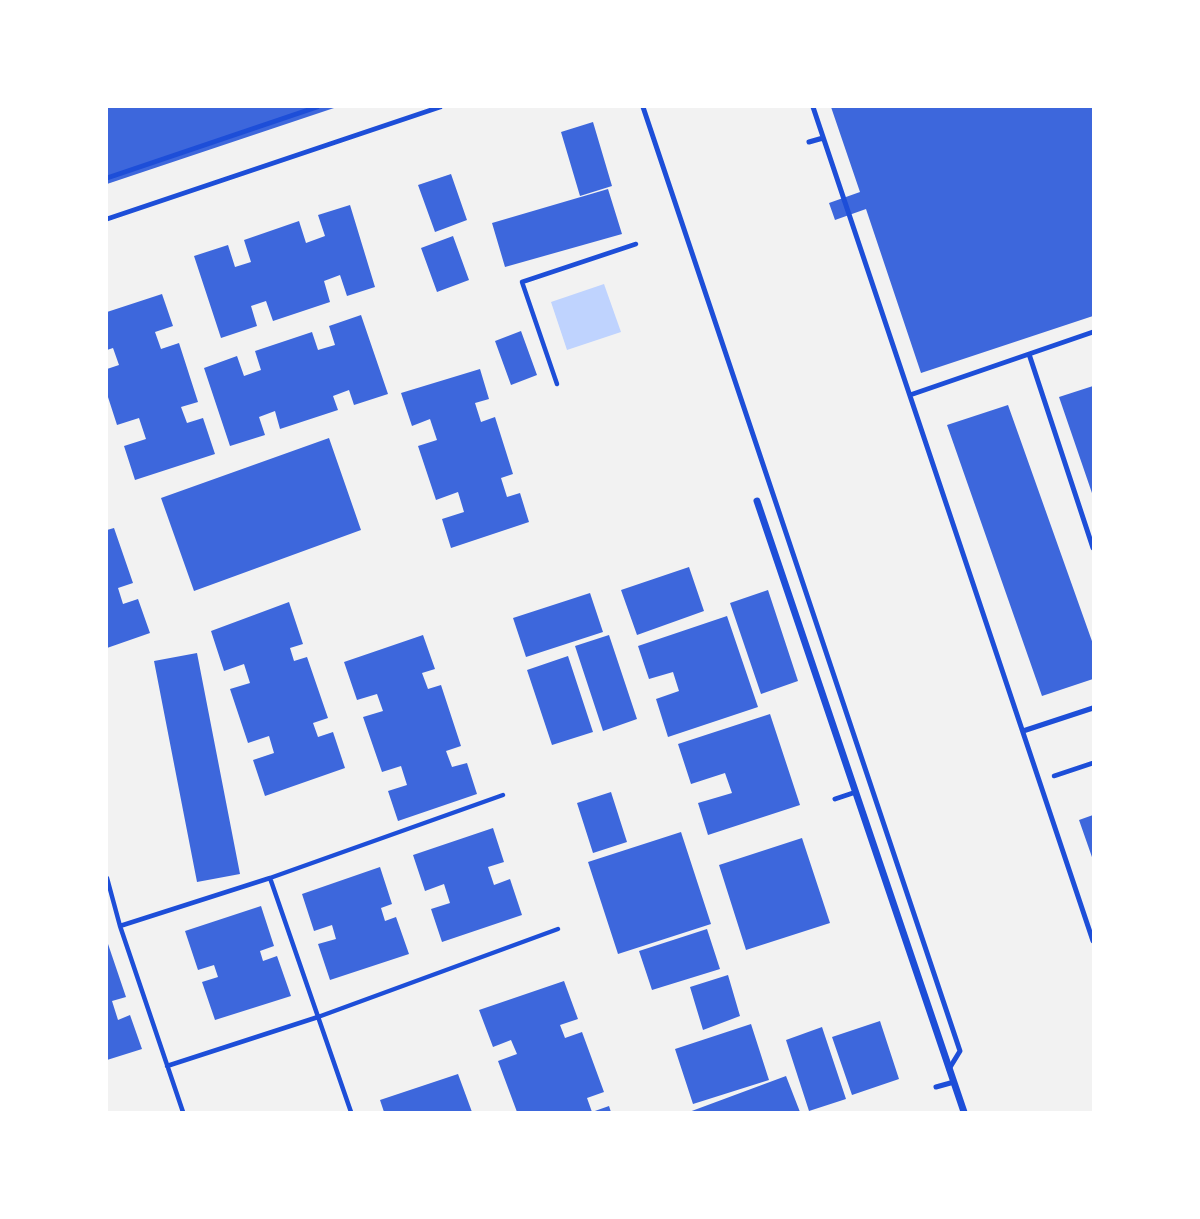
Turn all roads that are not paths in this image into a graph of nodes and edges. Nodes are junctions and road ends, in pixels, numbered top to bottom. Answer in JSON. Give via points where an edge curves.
{"nodes":[{"id":1,"x":317,"y":107,"type":"edge"},
{"id":2,"x":440,"y":107,"type":"edge"},
{"id":3,"x":643,"y":107,"type":"edge"},
{"id":4,"x":813,"y":107,"type":"edge"},
{"id":5,"x":823,"y":138,"type":"junction"},
{"id":6,"x":809,"y":142,"type":"dead end"},
{"id":7,"x":107,"y":178,"type":"edge"},
{"id":8,"x":107,"y":219,"type":"edge"},
{"id":9,"x":1093,"y":332,"type":"edge"},
{"id":10,"x":1029,"y":354,"type":"junction"},
{"id":11,"x":910,"y":395,"type":"junction"},
{"id":12,"x":757,"y":501,"type":"dead end"},
{"id":13,"x":1093,"y":548,"type":"edge"},
{"id":14,"x":1093,"y":708,"type":"edge"},
{"id":15,"x":1023,"y":732,"type":"junction"},
{"id":16,"x":856,"y":792,"type":"junction"},
{"id":17,"x":835,"y":799,"type":"dead end"},
{"id":18,"x":1093,"y":941,"type":"edge"},
{"id":19,"x":949,"y":1069,"type":"junction"},
{"id":20,"x":954,"y":1082,"type":"junction"},
{"id":21,"x":936,"y":1087,"type":"dead end"},
{"id":22,"x":964,"y":1112,"type":"edge"}],
"edges":[{"from":1,"to":7,"type":"lane"},
{"from":2,"to":8,"type":"lane"},
{"from":3,"to":19,"type":"lane","via":[[960,1051]]},
{"from":4,"to":5,"type":"lane"},
{"from":5,"to":6,"type":"lane"},
{"from":5,"to":11,"type":"lane"},
{"from":9,"to":10,"type":"lane"},
{"from":10,"to":11,"type":"lane"},
{"from":10,"to":13,"type":"lane"},
{"from":11,"to":15,"type":"lane"},
{"from":12,"to":16,"type":"street"},
{"from":14,"to":15,"type":"lane"},
{"from":15,"to":18,"type":"lane"},
{"from":16,"to":17,"type":"lane"},
{"from":16,"to":19,"type":"street"},
{"from":19,"to":20,"type":"street"},
{"from":20,"to":21,"type":"lane"},
{"from":20,"to":22,"type":"street"}]}
